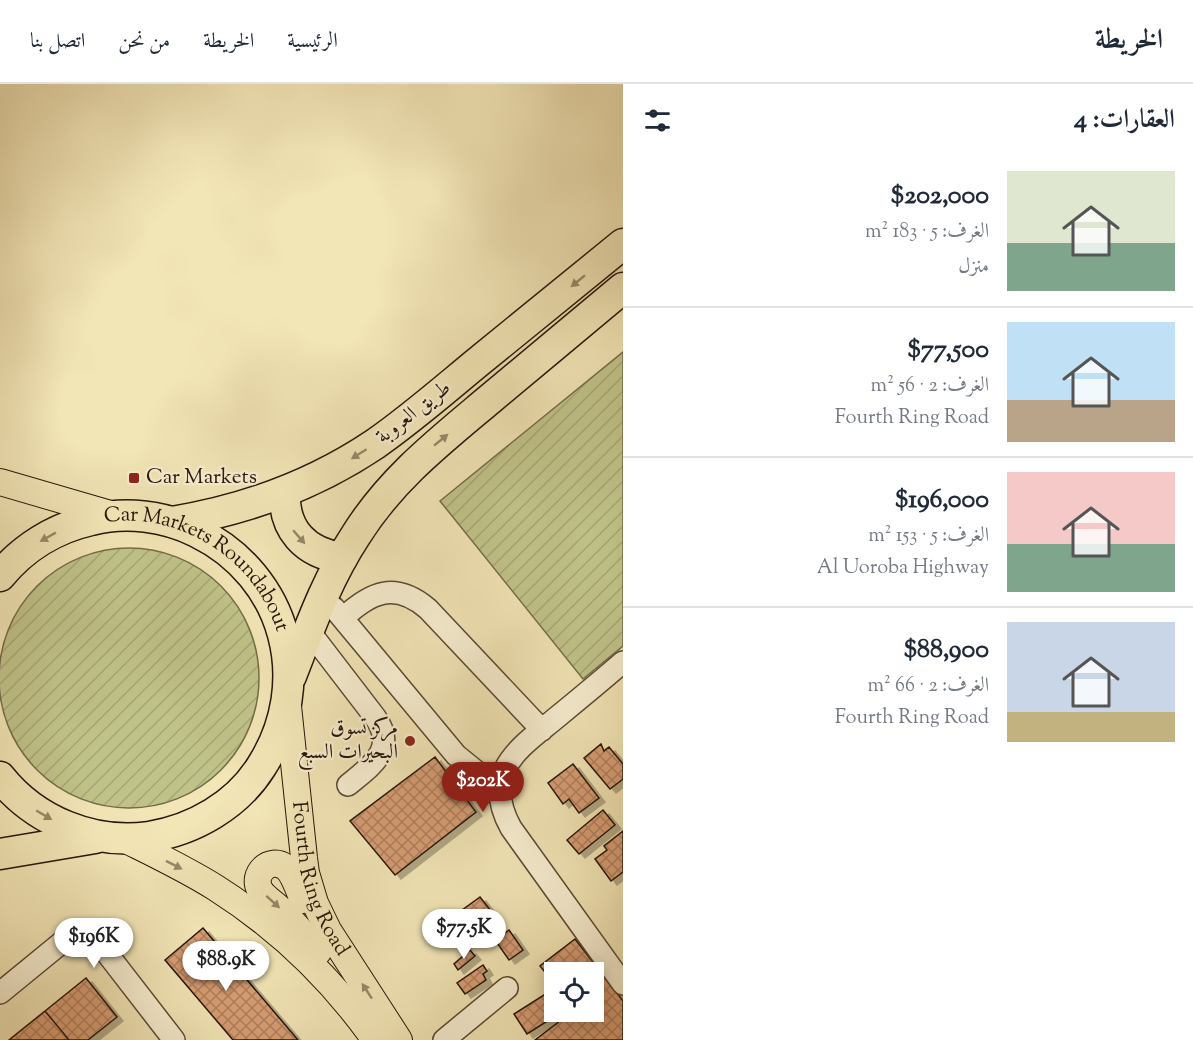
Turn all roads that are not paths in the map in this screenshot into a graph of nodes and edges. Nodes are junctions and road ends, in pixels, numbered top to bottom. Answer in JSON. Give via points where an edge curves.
{"nodes":[{"id":1,"x":623,"y":244,"type":"edge"},
{"id":2,"x":623,"y":288,"type":"edge"},
{"id":3,"x":0,"y":482,"type":"edge"},
{"id":4,"x":285,"y":492,"type":"junction"},
{"id":5,"x":117,"y":516,"type":"junction"},
{"id":6,"x":172,"y":522,"type":"junction"},
{"id":7,"x":342,"y":558,"type":"junction"},
{"id":8,"x":0,"y":576,"type":"edge"},
{"id":9,"x":323,"y":595,"type":"junction"},
{"id":10,"x":343,"y":618,"type":"junction"},
{"id":11,"x":309,"y":631,"type":"junction"},
{"id":12,"x":623,"y":662,"type":"edge"},
{"id":13,"x":288,"y":691,"type":"junction"},
{"id":14,"x":542,"y":730,"type":"junction"},
{"id":15,"x":0,"y":777,"type":"edge"},
{"id":16,"x":348,"y":785,"type":"dead end"},
{"id":17,"x":500,"y":785,"type":"junction"},
{"id":18,"x":112,"y":837,"type":"junction"},
{"id":19,"x":0,"y":854,"type":"edge"},
{"id":20,"x":328,"y":930,"type":"junction"},
{"id":21,"x":623,"y":984,"type":"edge"},
{"id":22,"x":507,"y":988,"type":"dead end"},
{"id":23,"x":0,"y":993,"type":"edge"},
{"id":24,"x":347,"y":1003,"type":"junction"},
{"id":25,"x":174,"y":1040,"type":"edge"},
{"id":26,"x":375,"y":1040,"type":"edge"},
{"id":27,"x":399,"y":1040,"type":"edge"},
{"id":28,"x":444,"y":1040,"type":"edge"}],
"edges":[{"from":1,"to":4,"type":"highway","name":"طريق العروبة","one_way":true,"via":[[395,429],[331,470]]},
{"from":7,"to":2,"type":"highway","name":"طريق العروبة","one_way":true,"via":[[373,511],[410,468]]},
{"from":3,"to":5,"type":"main road"},
{"from":4,"to":6,"type":"highway","name":"طريق العروبة"},
{"from":4,"to":7,"type":"highway","one_way":true,"via":[[288,520],[299,537],[323,554]]},
{"from":5,"to":6,"type":"highway","name":"Car Markets Roundabout"},
{"from":5,"to":8,"type":"highway","name":"Car Markets Roundabout","one_way":true,"via":[[81,522],[48,536],[19,556]]},
{"from":6,"to":13,"type":"highway","name":"Car Markets Roundabout","via":[[224,548],[263,590],[283,634]]},
{"from":7,"to":9,"type":"highway","name":"طريق العروبة"},
{"from":9,"to":10,"type":"street"},
{"from":9,"to":11,"type":"highway","name":"طريق العروبة"},
{"from":10,"to":14,"type":"street","via":[[362,602],[381,594],[401,594],[420,602]]},
{"from":10,"to":17,"type":"street","via":[[456,755]]},
{"from":11,"to":13,"type":"highway","name":"طريق العروبة"},
{"from":11,"to":16,"type":"street","via":[[383,730],[384,746],[377,760]]},
{"from":12,"to":14,"type":"street"},
{"from":13,"to":18,"type":"highway","name":"Car Markets Roundabout","via":[[280,729],[268,756],[231,801],[180,830],[161,835]]},
{"from":13,"to":20,"type":"main road","name":"Fourth Ring Road","via":[[306,873]]},
{"from":14,"to":17,"type":"street","via":[[512,757]]},
{"from":15,"to":18,"type":"highway","name":"Car Markets Roundabout","one_way":true,"via":[[17,796],[48,818],[84,832]]},
{"from":17,"to":21,"type":"street","via":[[503,814],[511,828]]},
{"from":18,"to":19,"type":"highway"},
{"from":18,"to":24,"type":"main road","name":"Fourth Ring Road","one_way":true,"via":[[189,872],[239,903],[285,940]]},
{"from":20,"to":24,"type":"main road","one_way":true,"via":[[305,904],[290,871],[275,864],[264,867],[258,876],[261,892],[312,944]]},
{"from":27,"to":20,"type":"main road","name":"Fourth Ring Road","one_way":true},
{"from":22,"to":28,"type":"street"},
{"from":23,"to":25,"type":"street","via":[[66,939],[89,938],[102,948]]},
{"from":24,"to":26,"type":"main road","name":"Fourth Ring Road"}]}
